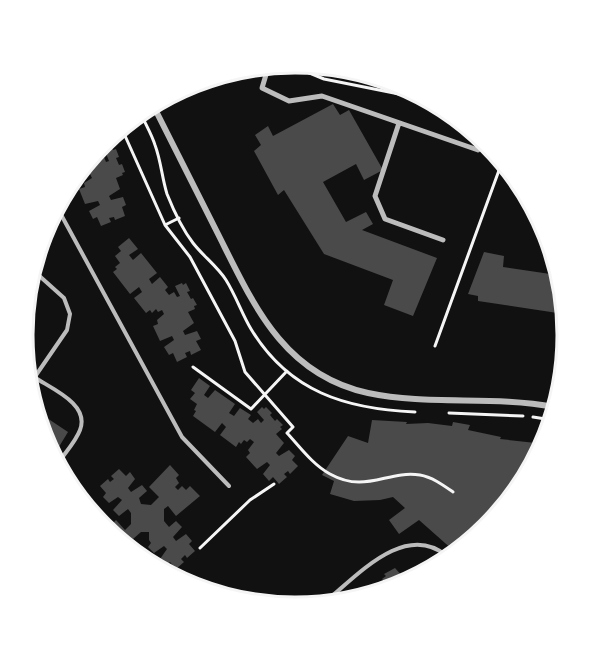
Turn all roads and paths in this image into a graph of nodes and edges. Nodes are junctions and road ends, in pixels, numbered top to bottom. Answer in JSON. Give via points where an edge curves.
{"nodes":[{"id":1,"x":310,"y":73,"type":"edge"},
{"id":2,"x":266,"y":74,"type":"edge"},
{"id":3,"x":401,"y":94,"type":"edge"},
{"id":4,"x":157,"y":113,"type":"edge"},
{"id":5,"x":144,"y":121,"type":"edge"},
{"id":6,"x":399,"y":123,"type":"junction"},
{"id":7,"x":125,"y":136,"type":"edge"},
{"id":8,"x":478,"y":150,"type":"dead end"},
{"id":9,"x":499,"y":169,"type":"edge"},
{"id":10,"x":62,"y":216,"type":"edge"},
{"id":11,"x":179,"y":218,"type":"junction"},
{"id":12,"x":165,"y":225,"type":"junction"},
{"id":13,"x":443,"y":240,"type":"dead end"},
{"id":14,"x":40,"y":276,"type":"edge"},
{"id":15,"x":435,"y":346,"type":"dead end"},
{"id":16,"x":193,"y":367,"type":"dead end"},
{"id":17,"x":287,"y":371,"type":"junction"},
{"id":18,"x":36,"y":375,"type":"edge"},
{"id":19,"x":37,"y":382,"type":"edge"},
{"id":20,"x":264,"y":396,"type":"junction"},
{"id":21,"x":548,"y":407,"type":"edge"},
{"id":22,"x":417,"y":412,"type":"dead end"},
{"id":23,"x":439,"y":413,"type":"dead end"},
{"id":24,"x":544,"y":419,"type":"edge"},
{"id":25,"x":63,"y":456,"type":"edge"},
{"id":26,"x":274,"y":484,"type":"dead end"},
{"id":27,"x":229,"y":486,"type":"dead end"},
{"id":28,"x":453,"y":492,"type":"dead end"},
{"id":29,"x":200,"y":548,"type":"dead end"},
{"id":30,"x":442,"y":553,"type":"edge"},
{"id":31,"x":335,"y":594,"type":"edge"}],
"edges":[{"from":1,"to":3,"type":"path"},
{"from":2,"to":6,"type":"street","via":[[262,88],[289,101],[322,96]]},
{"from":4,"to":21,"type":"street","via":[[248,295],[271,331],[299,360],[330,380],[368,393]]},
{"from":5,"to":11,"type":"path","via":[[155,144],[167,194]]},
{"from":6,"to":8,"type":"street"},
{"from":6,"to":13,"type":"street","via":[[375,196],[385,219]]},
{"from":7,"to":12,"type":"path"},
{"from":9,"to":15,"type":"path"},
{"from":10,"to":27,"type":"lane","via":[[182,437]]},
{"from":11,"to":12,"type":"path"},
{"from":11,"to":17,"type":"path","via":[[191,242],[225,279],[251,330]]},
{"from":12,"to":20,"type":"path","via":[[190,257],[235,341],[245,372]]},
{"from":14,"to":18,"type":"lane","via":[[64,298],[70,314],[67,330]]},
{"from":16,"to":20,"type":"path","via":[[250,409]]},
{"from":17,"to":20,"type":"path"},
{"from":17,"to":22,"type":"path","via":[[302,383],[347,404]]},
{"from":19,"to":25,"type":"lane","via":[[75,404],[82,416],[80,430]]},
{"from":20,"to":28,"type":"path","via":[[293,427],[286,433],[329,474],[356,483],[420,476],[438,481]]},
{"from":23,"to":24,"type":"path"},
{"from":26,"to":29,"type":"path","via":[[250,500]]},
{"from":30,"to":31,"type":"lane","via":[[429,545],[405,545],[383,555]]}]}
